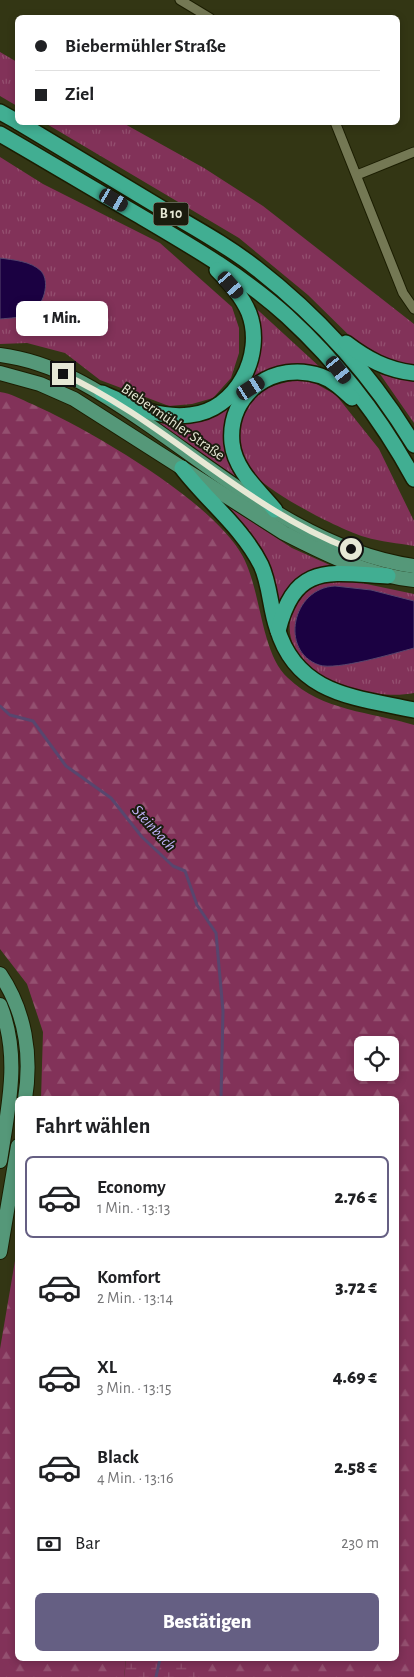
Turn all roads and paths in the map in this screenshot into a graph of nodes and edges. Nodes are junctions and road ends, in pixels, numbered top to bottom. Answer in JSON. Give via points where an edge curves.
{"nodes":[{"id":1,"x":180,"y":0,"type":"edge"},
{"id":2,"x":205,"y":15,"type":"edge"},
{"id":3,"x":0,"y":112,"type":"edge"},
{"id":4,"x":15,"y":120,"type":"edge"},
{"id":5,"x":23,"y":125,"type":"edge"},
{"id":6,"x":336,"y":125,"type":"edge"},
{"id":7,"x":0,"y":134,"type":"edge"},
{"id":8,"x":414,"y":152,"type":"edge"},
{"id":9,"x":357,"y":175,"type":"junction"},
{"id":10,"x":195,"y":248,"type":"junction"},
{"id":11,"x":414,"y":310,"type":"edge"},
{"id":12,"x":314,"y":318,"type":"junction"},
{"id":13,"x":0,"y":355,"type":"edge"},
{"id":14,"x":414,"y":373,"type":"edge"},
{"id":15,"x":4,"y":374,"type":"edge"},
{"id":16,"x":102,"y":393,"type":"junction"},
{"id":17,"x":382,"y":427,"type":"junction"},
{"id":18,"x":414,"y":445,"type":"edge"},
{"id":19,"x":182,"y":468,"type":"junction"},
{"id":20,"x":414,"y":479,"type":"edge"},
{"id":21,"x":274,"y":510,"type":"junction"},
{"id":22,"x":414,"y":566,"type":"edge"},
{"id":23,"x":388,"y":576,"type":"junction"},
{"id":24,"x":414,"y":580,"type":"edge"},
{"id":25,"x":278,"y":633,"type":"junction"},
{"id":26,"x":414,"y":698,"type":"edge"},
{"id":27,"x":370,"y":700,"type":"junction"},
{"id":28,"x":414,"y":710,"type":"edge"},
{"id":29,"x":0,"y":974,"type":"edge"},
{"id":30,"x":0,"y":1005,"type":"edge"},
{"id":31,"x":26,"y":1096,"type":"edge"},
{"id":32,"x":0,"y":1161,"type":"edge"},
{"id":33,"x":15,"y":1164,"type":"edge"},
{"id":34,"x":0,"y":1252,"type":"edge"}],
"edges":[{"from":1,"to":2,"type":"street"},
{"from":3,"to":4,"type":"highway","number":"B 10"},
{"from":5,"to":12,"type":"highway","number":"B 10","via":[[255,267]]},
{"from":6,"to":9,"type":"street"},
{"from":7,"to":10,"type":"highway","number":"B 10"},
{"from":8,"to":9,"type":"street"},
{"from":9,"to":11,"type":"street","via":[[403,293]]},
{"from":10,"to":16,"type":"highway","via":[[238,294],[249,314],[254,336],[252,356],[245,375],[233,393],[214,408],[193,415],[151,412]]},
{"from":10,"to":17,"type":"highway","number":"B 10","via":[[286,315],[339,370]]},
{"from":12,"to":14,"type":"highway","via":[[376,364]]},
{"from":12,"to":18,"type":"highway","number":"B 10","via":[[374,387]]},
{"from":13,"to":16,"type":"main road","name":"Biebermühler Straße","via":[[29,360]]},
{"from":15,"to":19,"type":"main road","via":[[40,384],[74,400]]},
{"from":16,"to":21,"type":"main road","name":"Biebermühler Straße"},
{"from":17,"to":20,"type":"highway","number":"B 10"},
{"from":17,"to":21,"type":"highway","via":[[338,385],[321,376],[284,372],[251,388],[235,414],[232,444],[239,466]]},
{"from":19,"to":23,"type":"main road","via":[[318,551]]},
{"from":19,"to":25,"type":"highway","via":[[201,494],[240,532],[262,566]]},
{"from":21,"to":22,"type":"main road","via":[[338,544]]},
{"from":23,"to":24,"type":"main road"},
{"from":23,"to":25,"type":"highway","via":[[325,574],[300,585],[290,596]]},
{"from":25,"to":27,"type":"highway","via":[[288,657],[309,678],[341,694]]},
{"from":26,"to":27,"type":"highway"},
{"from":27,"to":28,"type":"highway"},
{"from":29,"to":31,"type":"main road","via":[[13,994],[25,1029]]},
{"from":30,"to":32,"type":"main road","via":[[9,1032],[12,1065]]},
{"from":33,"to":34,"type":"main road"}]}
